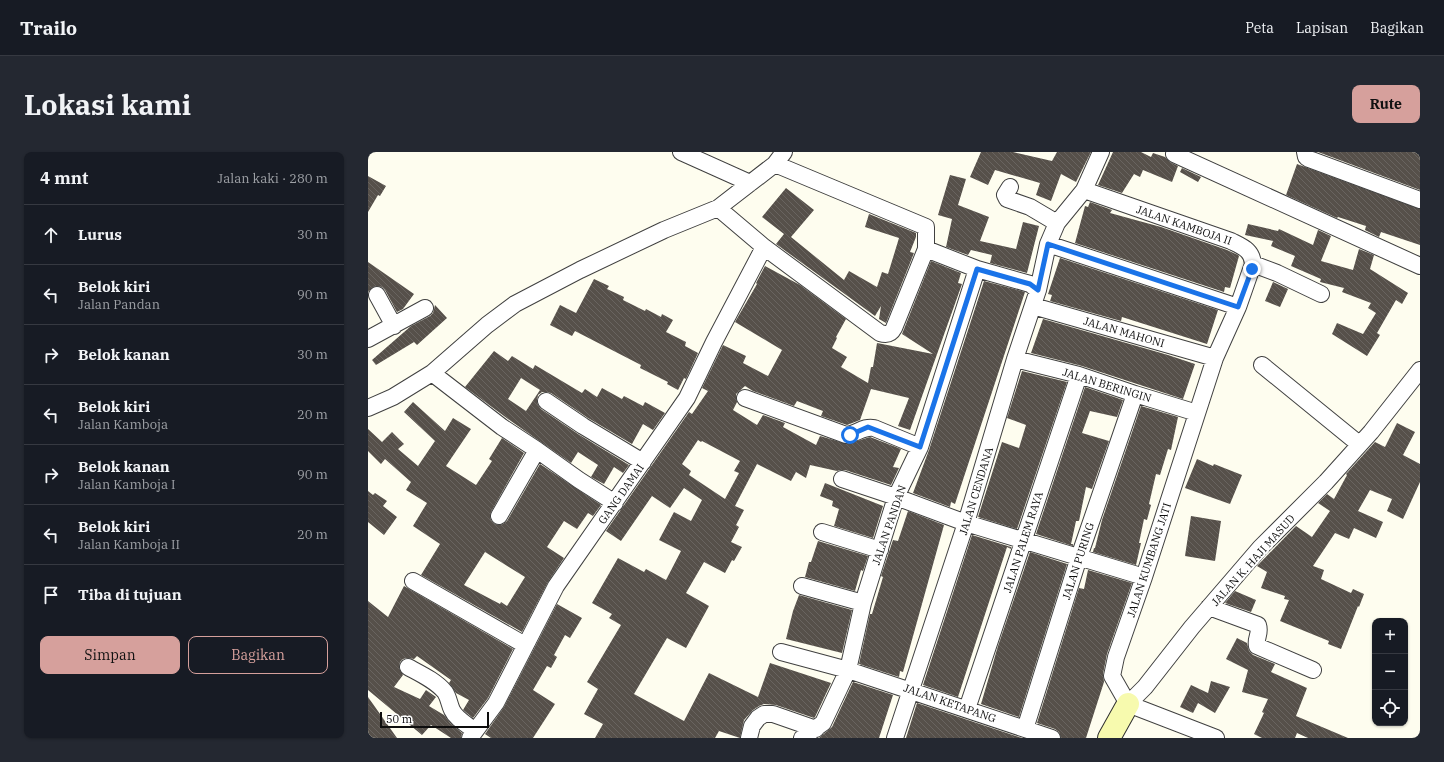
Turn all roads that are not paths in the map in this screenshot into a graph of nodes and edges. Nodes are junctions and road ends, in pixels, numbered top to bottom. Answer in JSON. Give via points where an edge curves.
{"nodes":[{"id":1,"x":682,"y":152,"type":"edge"},
{"id":2,"x":1101,"y":152,"type":"edge"},
{"id":3,"x":1305,"y":152,"type":"edge"},
{"id":4,"x":1174,"y":154,"type":"dead end"},
{"id":5,"x":780,"y":158,"type":"edge"},
{"id":6,"x":750,"y":183,"type":"junction"},
{"id":7,"x":1010,"y":187,"type":"dead end"},
{"id":8,"x":1084,"y":190,"type":"junction"},
{"id":9,"x":1420,"y":200,"type":"edge"},
{"id":10,"x":718,"y":208,"type":"junction"},
{"id":11,"x":1057,"y":223,"type":"junction"},
{"id":12,"x":1048,"y":244,"type":"junction"},
{"id":13,"x":764,"y":247,"type":"junction"},
{"id":14,"x":926,"y":249,"type":"junction"},
{"id":15,"x":1253,"y":264,"type":"junction"},
{"id":16,"x":1420,"y":266,"type":"edge"},
{"id":17,"x":977,"y":269,"type":"junction"},
{"id":18,"x":1038,"y":290,"type":"junction"},
{"id":19,"x":1321,"y":294,"type":"dead end"},
{"id":20,"x":377,"y":295,"type":"dead end"},
{"id":21,"x":1033,"y":306,"type":"junction"},
{"id":22,"x":1238,"y":307,"type":"junction"},
{"id":23,"x":425,"y":308,"type":"dead end"},
{"id":24,"x":394,"y":326,"type":"junction"},
{"id":25,"x":368,"y":340,"type":"edge"},
{"id":26,"x":1215,"y":358,"type":"junction"},
{"id":27,"x":1015,"y":359,"type":"junction"},
{"id":28,"x":1262,"y":365,"type":"dead end"},
{"id":29,"x":1420,"y":370,"type":"edge"},
{"id":30,"x":432,"y":373,"type":"junction"},
{"id":31,"x":1079,"y":375,"type":"junction"},
{"id":32,"x":1135,"y":394,"type":"junction"},
{"id":33,"x":745,"y":398,"type":"dead end"},
{"id":34,"x":546,"y":401,"type":"dead end"},
{"id":35,"x":368,"y":408,"type":"edge"},
{"id":36,"x":1197,"y":413,"type":"junction"},
{"id":37,"x":1359,"y":444,"type":"junction"},
{"id":38,"x":920,"y":447,"type":"junction"},
{"id":39,"x":537,"y":450,"type":"junction"},
{"id":40,"x":643,"y":462,"type":"junction"},
{"id":41,"x":842,"y":479,"type":"dead end"},
{"id":42,"x":896,"y":497,"type":"junction"},
{"id":43,"x":615,"y":503,"type":"junction"},
{"id":44,"x":498,"y":516,"type":"dead end"},
{"id":45,"x":966,"y":523,"type":"junction"},
{"id":46,"x":822,"y":532,"type":"dead end"},
{"id":47,"x":1024,"y":540,"type":"junction"},
{"id":48,"x":880,"y":550,"type":"junction"},
{"id":49,"x":1079,"y":557,"type":"junction"},
{"id":50,"x":1144,"y":578,"type":"junction"},
{"id":51,"x":413,"y":581,"type":"dead end"},
{"id":52,"x":802,"y":586,"type":"dead end"},
{"id":53,"x":863,"y":603,"type":"junction"},
{"id":54,"x":1209,"y":607,"type":"junction"},
{"id":55,"x":525,"y":644,"type":"junction"},
{"id":56,"x":780,"y":652,"type":"dead end"},
{"id":57,"x":408,"y":667,"type":"dead end"},
{"id":58,"x":848,"y":670,"type":"junction"},
{"id":59,"x":1313,"y":670,"type":"dead end"},
{"id":60,"x":911,"y":690,"type":"junction"},
{"id":61,"x":1128,"y":704,"type":"junction"},
{"id":62,"x":967,"y":709,"type":"junction"},
{"id":63,"x":816,"y":729,"type":"junction"},
{"id":64,"x":1025,"y":729,"type":"junction"},
{"id":65,"x":473,"y":736,"type":"edge"},
{"id":66,"x":749,"y":738,"type":"edge"},
{"id":67,"x":802,"y":738,"type":"edge"},
{"id":68,"x":895,"y":738,"type":"edge"},
{"id":69,"x":1052,"y":738,"type":"edge"},
{"id":70,"x":1109,"y":738,"type":"edge"},
{"id":71,"x":1216,"y":738,"type":"edge"}],
"edges":[{"from":1,"to":6,"type":"street"},
{"from":2,"to":8,"type":"street","name":"JALAN CENDANA"},
{"from":3,"to":9,"type":"street","via":[[1309,159]]},
{"from":4,"to":16,"type":"street"},
{"from":5,"to":6,"type":"street"},
{"from":5,"to":14,"type":"street","via":[[926,226]]},
{"from":6,"to":10,"type":"street"},
{"from":7,"to":11,"type":"street","via":[[1005,195],[1007,199],[1030,207]]},
{"from":8,"to":11,"type":"street","name":"JALAN CENDANA"},
{"from":8,"to":15,"type":"street","name":"JALAN KAMBOJA II","via":[[1231,241],[1246,248]]},
{"from":10,"to":13,"type":"street"},
{"from":10,"to":30,"type":"street","via":[[664,230],[515,304]]},
{"from":11,"to":12,"type":"street","name":"JALAN CENDANA"},
{"from":12,"to":18,"type":"street","name":"JALAN CENDANA"},
{"from":12,"to":22,"type":"street"},
{"from":13,"to":14,"type":"street","via":[[880,333],[885,334],[889,334],[894,328]]},
{"from":13,"to":40,"type":"street","name":"GANG DAMAI","via":[[687,398]]},
{"from":14,"to":17,"type":"street"},
{"from":15,"to":19,"type":"street"},
{"from":15,"to":22,"type":"street"},
{"from":17,"to":18,"type":"street","via":[[1030,284]]},
{"from":17,"to":38,"type":"street","name":"JALAN PANDAN"},
{"from":18,"to":21,"type":"street","name":"JALAN CENDANA"},
{"from":20,"to":24,"type":"street"},
{"from":21,"to":26,"type":"street","name":"JALAN MAHONI"},
{"from":21,"to":27,"type":"street","name":"JALAN CENDANA"},
{"from":22,"to":26,"type":"street","name":"JALAN KUMBANG JATI"},
{"from":23,"to":24,"type":"street"},
{"from":24,"to":25,"type":"street"},
{"from":26,"to":36,"type":"street","name":"JALAN KUMBANG JATI"},
{"from":27,"to":31,"type":"street","name":"JALAN BERINGIN"},
{"from":27,"to":45,"type":"street","name":"JALAN CENDANA"},
{"from":28,"to":37,"type":"street"},
{"from":29,"to":37,"type":"street","name":"JALAN K. HAJI MASUD"},
{"from":30,"to":35,"type":"street","via":[[393,397]]},
{"from":30,"to":39,"type":"street","via":[[502,427]]},
{"from":31,"to":32,"type":"street","name":"JALAN BERINGIN"},
{"from":31,"to":47,"type":"street","name":"JALAN PALEM RAYA"},
{"from":32,"to":36,"type":"street","name":"JALAN BERINGIN"},
{"from":32,"to":49,"type":"street","name":"JALAN PURING"},
{"from":33,"to":38,"type":"street","via":[[846,435],[868,427]]},
{"from":34,"to":40,"type":"street","via":[[588,430]]},
{"from":36,"to":50,"type":"street","name":"JALAN KUMBANG JATI"},
{"from":37,"to":54,"type":"street","name":"JALAN K. HAJI MASUD","via":[[1326,482],[1260,548]]},
{"from":38,"to":42,"type":"street","name":"JALAN PANDAN"},
{"from":39,"to":43,"type":"street"},
{"from":39,"to":44,"type":"street"},
{"from":40,"to":43,"type":"street","name":"GANG DAMAI"},
{"from":41,"to":42,"type":"street"},
{"from":42,"to":45,"type":"street"},
{"from":42,"to":48,"type":"street","name":"JALAN PANDAN"},
{"from":43,"to":55,"type":"street","name":"GANG DAMAI","via":[[556,586]]},
{"from":45,"to":47,"type":"street"},
{"from":45,"to":60,"type":"street","name":"JALAN CENDANA"},
{"from":46,"to":48,"type":"street"},
{"from":47,"to":49,"type":"street"},
{"from":47,"to":62,"type":"street","name":"JALAN PALEM RAYA"},
{"from":48,"to":53,"type":"street","name":"JALAN PANDAN"},
{"from":49,"to":50,"type":"street"},
{"from":49,"to":64,"type":"street","name":"JALAN PURING"},
{"from":50,"to":61,"type":"street","name":"JALAN KUMBANG JATI","via":[[1116,657],[1112,676]]},
{"from":51,"to":55,"type":"street"},
{"from":52,"to":53,"type":"street"},
{"from":53,"to":58,"type":"street","name":"JALAN PANDAN"},
{"from":54,"to":59,"type":"street","via":[[1258,624],[1260,630],[1257,646]]},
{"from":54,"to":61,"type":"street","name":"JALAN K. HAJI MASUD"},
{"from":55,"to":65,"type":"street","name":"GANG DAMAI","via":[[496,703]]},
{"from":56,"to":58,"type":"street","name":"JALAN KETAPANG"},
{"from":57,"to":65,"type":"street","via":[[446,693],[451,710]]},
{"from":58,"to":60,"type":"street","name":"JALAN KETAPANG"},
{"from":58,"to":63,"type":"street","name":"JALAN PANDAN","via":[[824,723]]},
{"from":60,"to":62,"type":"street","name":"JALAN KETAPANG"},
{"from":60,"to":68,"type":"street","name":"JALAN CENDANA"},
{"from":61,"to":70,"type":"street","name":"JALAN K. HAJI MASUD"},
{"from":61,"to":71,"type":"street"},
{"from":62,"to":64,"type":"street","name":"JALAN KETAPANG"},
{"from":63,"to":66,"type":"street","via":[[772,714],[764,714],[752,726]]},
{"from":63,"to":67,"type":"street","name":"JALAN PANDAN"},
{"from":64,"to":69,"type":"street","name":"JALAN KETAPANG"}]}
